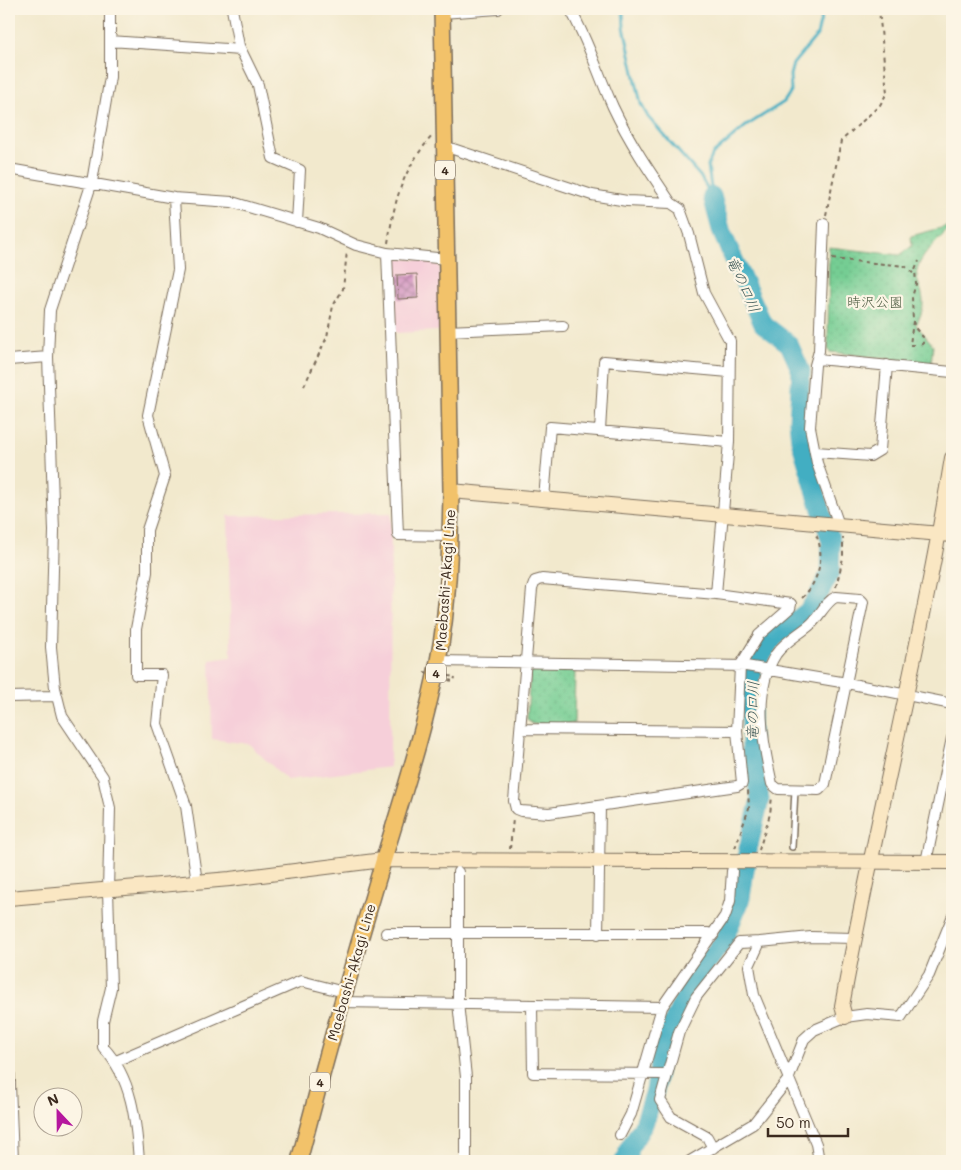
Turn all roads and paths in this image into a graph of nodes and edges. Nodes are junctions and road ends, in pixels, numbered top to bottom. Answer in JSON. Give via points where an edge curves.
{"nodes":[{"id":1,"x":110,"y":9,"type":"edge"},
{"id":2,"x":232,"y":9,"type":"edge"},
{"id":3,"x":496,"y":9,"type":"edge"},
{"id":4,"x":570,"y":9,"type":"edge"},
{"id":5,"x":879,"y":9,"type":"edge"},
{"id":6,"x":442,"y":11,"type":"edge"},
{"id":7,"x":110,"y":41,"type":"junction"},
{"id":8,"x":241,"y":50,"type":"junction"},
{"id":9,"x":444,"y":127,"type":"junction"},
{"id":10,"x":444,"y":146,"type":"junction"},
{"id":11,"x":9,"y":169,"type":"edge"},
{"id":12,"x":92,"y":182,"type":"junction"},
{"id":13,"x":174,"y":198,"type":"junction"},
{"id":14,"x":671,"y":202,"type":"junction"},
{"id":15,"x":297,"y":222,"type":"junction"},
{"id":16,"x":824,"y":224,"type":"joint"},
{"id":17,"x":348,"y":241,"type":"junction"},
{"id":18,"x":387,"y":253,"type":"junction"},
{"id":19,"x":447,"y":258,"type":"junction"},
{"id":20,"x":822,"y":259,"type":"junction"},
{"id":21,"x":919,"y":261,"type":"dead end"},
{"id":22,"x":915,"y":275,"type":"junction"},
{"id":23,"x":913,"y":321,"type":"junction"},
{"id":24,"x":564,"y":326,"type":"dead end"},
{"id":25,"x":447,"y":330,"type":"junction"},
{"id":26,"x":914,"y":345,"type":"dead end"},
{"id":27,"x":920,"y":346,"type":"dead end"},
{"id":28,"x":48,"y":357,"type":"junction"},
{"id":29,"x":818,"y":359,"type":"junction"},
{"id":30,"x":9,"y":360,"type":"edge"},
{"id":31,"x":887,"y":365,"type":"junction"},
{"id":32,"x":729,"y":372,"type":"junction"},
{"id":33,"x":952,"y":372,"type":"edge"},
{"id":34,"x":304,"y":386,"type":"dead end"},
{"id":35,"x":600,"y":431,"type":"junction"},
{"id":36,"x":729,"y":442,"type":"junction"},
{"id":37,"x":816,"y":452,"type":"junction"},
{"id":38,"x":952,"y":458,"type":"edge"},
{"id":39,"x":451,"y":491,"type":"junction"},
{"id":40,"x":544,"y":499,"type":"junction"},
{"id":41,"x":722,"y":515,"type":"junction"},
{"id":42,"x":816,"y":528,"type":"junction"},
{"id":43,"x":839,"y":528,"type":"junction"},
{"id":44,"x":946,"y":535,"type":"edge"},
{"id":45,"x":450,"y":536,"type":"junction"},
{"id":46,"x":835,"y":592,"type":"dead end"},
{"id":47,"x":716,"y":594,"type":"junction"},
{"id":48,"x":802,"y":598,"type":"dead end"},
{"id":49,"x":438,"y":660,"type":"junction"},
{"id":50,"x":526,"y":663,"type":"junction"},
{"id":51,"x":743,"y":666,"type":"junction"},
{"id":52,"x":767,"y":670,"type":"junction"},
{"id":53,"x":424,"y":672,"type":"dead end"},
{"id":54,"x":847,"y":682,"type":"junction"},
{"id":55,"x":447,"y":686,"type":"dead end"},
{"id":56,"x":906,"y":694,"type":"junction"},
{"id":57,"x":56,"y":696,"type":"junction"},
{"id":58,"x":9,"y":697,"type":"edge"},
{"id":59,"x":952,"y":704,"type":"edge"},
{"id":60,"x":520,"y":729,"type":"junction"},
{"id":61,"x":737,"y":731,"type":"junction"},
{"id":62,"x":952,"y":738,"type":"edge"},
{"id":63,"x":795,"y":789,"type":"junction"},
{"id":64,"x":748,"y":790,"type":"dead end"},
{"id":65,"x":772,"y":797,"type":"dead end"},
{"id":66,"x":600,"y":806,"type":"junction"},
{"id":67,"x":513,"y":817,"type":"dead end"},
{"id":68,"x":792,"y":847,"type":"dead end"},
{"id":69,"x":510,"y":851,"type":"dead end"},
{"id":70,"x":383,"y":860,"type":"junction"},
{"id":71,"x":600,"y":860,"type":"junction"},
{"id":72,"x":744,"y":860,"type":"junction"},
{"id":73,"x":870,"y":860,"type":"junction"},
{"id":74,"x":926,"y":862,"type":"junction"},
{"id":75,"x":952,"y":862,"type":"edge"},
{"id":76,"x":458,"y":872,"type":"dead end"},
{"id":77,"x":197,"y":882,"type":"junction"},
{"id":78,"x":108,"y":890,"type":"junction"},
{"id":79,"x":9,"y":898,"type":"edge"},
{"id":80,"x":952,"y":918,"type":"edge"},
{"id":81,"x":386,"y":933,"type":"dead end"},
{"id":82,"x":458,"y":933,"type":"junction"},
{"id":83,"x":598,"y":934,"type":"junction"},
{"id":84,"x":713,"y":936,"type":"junction"},
{"id":85,"x":854,"y":938,"type":"junction"},
{"id":86,"x":760,"y":942,"type":"junction"},
{"id":87,"x":343,"y":997,"type":"junction"},
{"id":88,"x":458,"y":1003,"type":"junction"},
{"id":89,"x":532,"y":1006,"type":"junction"},
{"id":90,"x":662,"y":1007,"type":"junction"},
{"id":91,"x":845,"y":1017,"type":"junction"},
{"id":92,"x":9,"y":1059,"type":"edge"},
{"id":93,"x":116,"y":1061,"type":"junction"},
{"id":94,"x":665,"y":1074,"type":"junction"},
{"id":95,"x":644,"y":1075,"type":"junction"},
{"id":96,"x":788,"y":1080,"type":"junction"},
{"id":97,"x":620,"y":1135,"type":"dead end"},
{"id":98,"x":713,"y":1148,"type":"junction"},
{"id":99,"x":14,"y":1161,"type":"edge"},
{"id":100,"x":139,"y":1161,"type":"edge"},
{"id":101,"x":299,"y":1161,"type":"edge"},
{"id":102,"x":466,"y":1161,"type":"edge"},
{"id":103,"x":690,"y":1161,"type":"edge"},
{"id":104,"x":819,"y":1161,"type":"edge"}],
"edges":[{"from":1,"to":7,"type":"street"},
{"from":2,"to":8,"type":"street"},
{"from":3,"to":6,"type":"street"},
{"from":4,"to":14,"type":"street","via":[[584,34],[614,107],[644,162]]},
{"from":5,"to":16,"type":"path","via":[[887,94],[880,105],[841,141]]},
{"from":6,"to":9,"type":"main road","name":"Maebashi-Akagi Line","number":"4"},
{"from":7,"to":8,"type":"street"},
{"from":7,"to":12,"type":"street","via":[[110,77]]},
{"from":8,"to":15,"type":"street","via":[[258,85],[272,158],[300,170]]},
{"from":9,"to":10,"type":"main road","name":"Maebashi-Akagi Line","number":"4"},
{"from":9,"to":18,"type":"path","via":[[431,136],[410,164],[395,199]]},
{"from":10,"to":14,"type":"street","via":[[592,196]]},
{"from":10,"to":19,"type":"main road","name":"Maebashi-Akagi Line","number":"4"},
{"from":11,"to":12,"type":"street"},
{"from":12,"to":13,"type":"street"},
{"from":12,"to":28,"type":"street","via":[[50,310]]},
{"from":13,"to":15,"type":"street","via":[[232,202]]},
{"from":13,"to":77,"type":"street","via":[[178,270],[148,415],[165,476],[147,530],[147,572],[136,630],[136,675],[162,675],[157,724],[186,806]]},
{"from":14,"to":32,"type":"street","via":[[680,209],[704,293],[730,341]]},
{"from":15,"to":17,"type":"street"},
{"from":16,"to":20,"type":"street"},
{"from":17,"to":18,"type":"street"},
{"from":17,"to":34,"type":"path","via":[[343,289],[333,306],[326,338]]},
{"from":18,"to":19,"type":"street"},
{"from":18,"to":45,"type":"street","via":[[398,535]]},
{"from":19,"to":25,"type":"main road","name":"Maebashi-Akagi Line","number":"4"},
{"from":20,"to":22,"type":"path","via":[[905,266]]},
{"from":20,"to":29,"type":"street"},
{"from":21,"to":22,"type":"path"},
{"from":22,"to":23,"type":"path"},
{"from":23,"to":26,"type":"path","via":[[910,345]]},
{"from":23,"to":27,"type":"path","via":[[914,328],[923,337]]},
{"from":24,"to":25,"type":"street"},
{"from":25,"to":39,"type":"main road","name":"Maebashi-Akagi Line","number":"4"},
{"from":28,"to":30,"type":"street"},
{"from":28,"to":57,"type":"street","via":[[54,531],[51,647]]},
{"from":29,"to":31,"type":"street"},
{"from":29,"to":37,"type":"street","via":[[810,427]]},
{"from":31,"to":33,"type":"street"},
{"from":31,"to":37,"type":"street","via":[[880,450],[870,456]]},
{"from":32,"to":35,"type":"street","via":[[604,361]]},
{"from":32,"to":36,"type":"street"},
{"from":35,"to":36,"type":"street"},
{"from":35,"to":40,"type":"street","via":[[550,427]]},
{"from":36,"to":41,"type":"street"},
{"from":37,"to":43,"type":"street"},
{"from":38,"to":44,"type":"street"},
{"from":39,"to":40,"type":"street"},
{"from":39,"to":45,"type":"main road","name":"Maebashi-Akagi Line","number":"4"},
{"from":40,"to":41,"type":"street"},
{"from":41,"to":42,"type":"street"},
{"from":41,"to":47,"type":"street"},
{"from":42,"to":43,"type":"street"},
{"from":42,"to":48,"type":"path","via":[[821,561],[811,587]]},
{"from":43,"to":44,"type":"street"},
{"from":43,"to":46,"type":"path","via":[[843,558]]},
{"from":44,"to":56,"type":"street"},
{"from":45,"to":49,"type":"main road","name":"Maebashi-Akagi Line","number":"4","via":[[446,613]]},
{"from":47,"to":50,"type":"street","via":[[535,581]]},
{"from":47,"to":51,"type":"street","via":[[791,604],[759,635]]},
{"from":49,"to":50,"type":"street"},
{"from":49,"to":70,"type":"main road","name":"Maebashi-Akagi Line","number":"4","via":[[423,727]]},
{"from":50,"to":51,"type":"street"},
{"from":50,"to":60,"type":"street"},
{"from":51,"to":52,"type":"street"},
{"from":51,"to":61,"type":"street"},
{"from":52,"to":54,"type":"street"},
{"from":52,"to":54,"type":"street","via":[[784,645],[818,617],[834,598],[860,599],[863,606]]},
{"from":52,"to":63,"type":"street","via":[[762,715],[766,759],[775,788]]},
{"from":53,"to":55,"type":"path","bridge":true,"via":[[455,677],[454,681],[448,680]]},
{"from":54,"to":56,"type":"street"},
{"from":54,"to":63,"type":"street","via":[[824,786],[818,790]]},
{"from":56,"to":59,"type":"street"},
{"from":56,"to":73,"type":"street"},
{"from":57,"to":58,"type":"street"},
{"from":57,"to":78,"type":"street","via":[[62,716],[103,777],[110,808]]},
{"from":60,"to":61,"type":"street"},
{"from":60,"to":66,"type":"street","via":[[516,809],[550,813]]},
{"from":61,"to":66,"type":"street","via":[[744,779],[737,786]]},
{"from":62,"to":74,"type":"street"},
{"from":63,"to":68,"type":"lane"},
{"from":64,"to":72,"type":"path"},
{"from":65,"to":72,"type":"path","via":[[770,814]]},
{"from":66,"to":71,"type":"street"},
{"from":67,"to":69,"type":"path"},
{"from":70,"to":71,"type":"street"},
{"from":70,"to":77,"type":"street"},
{"from":70,"to":87,"type":"main road","name":"Maebashi-Akagi Line","number":"4"},
{"from":71,"to":72,"type":"street"},
{"from":71,"to":83,"type":"street"},
{"from":72,"to":73,"type":"street"},
{"from":72,"to":84,"type":"street","via":[[725,916]]},
{"from":73,"to":74,"type":"street"},
{"from":73,"to":85,"type":"street"},
{"from":74,"to":75,"type":"street"},
{"from":76,"to":82,"type":"street"},
{"from":77,"to":78,"type":"street"},
{"from":78,"to":79,"type":"street"},
{"from":78,"to":93,"type":"street","via":[[111,988],[103,1021],[103,1047]]},
{"from":80,"to":91,"type":"street","via":[[929,975],[901,1017],[867,1014]]},
{"from":81,"to":82,"type":"street"},
{"from":82,"to":83,"type":"street"},
{"from":82,"to":88,"type":"street"},
{"from":83,"to":84,"type":"street","via":[[708,933]]},
{"from":84,"to":90,"type":"street"},
{"from":85,"to":86,"type":"street","via":[[810,937]]},
{"from":85,"to":91,"type":"street","via":[[842,1006]]},
{"from":86,"to":94,"type":"street","via":[[739,943],[696,997],[679,1032]]},
{"from":86,"to":96,"type":"street","via":[[749,966],[754,995]]},
{"from":87,"to":88,"type":"street"},
{"from":87,"to":93,"type":"street","via":[[301,981]]},
{"from":87,"to":101,"type":"main road","name":"Maebashi-Akagi Line","number":"4"},
{"from":88,"to":89,"type":"street"},
{"from":88,"to":102,"type":"street","via":[[466,1077]]},
{"from":89,"to":90,"type":"street"},
{"from":89,"to":95,"type":"street","via":[[532,1073]]},
{"from":90,"to":95,"type":"street"},
{"from":91,"to":96,"type":"street","via":[[814,1030],[804,1039]]},
{"from":92,"to":99,"type":"street"},
{"from":93,"to":100,"type":"street","via":[[126,1083]]},
{"from":94,"to":95,"type":"street"},
{"from":94,"to":98,"type":"street","via":[[660,1100],[671,1118],[707,1137]]},
{"from":95,"to":97,"type":"street"},
{"from":96,"to":98,"type":"street","via":[[753,1124]]},
{"from":96,"to":104,"type":"street","via":[[816,1144]]},
{"from":98,"to":103,"type":"street"}]}
